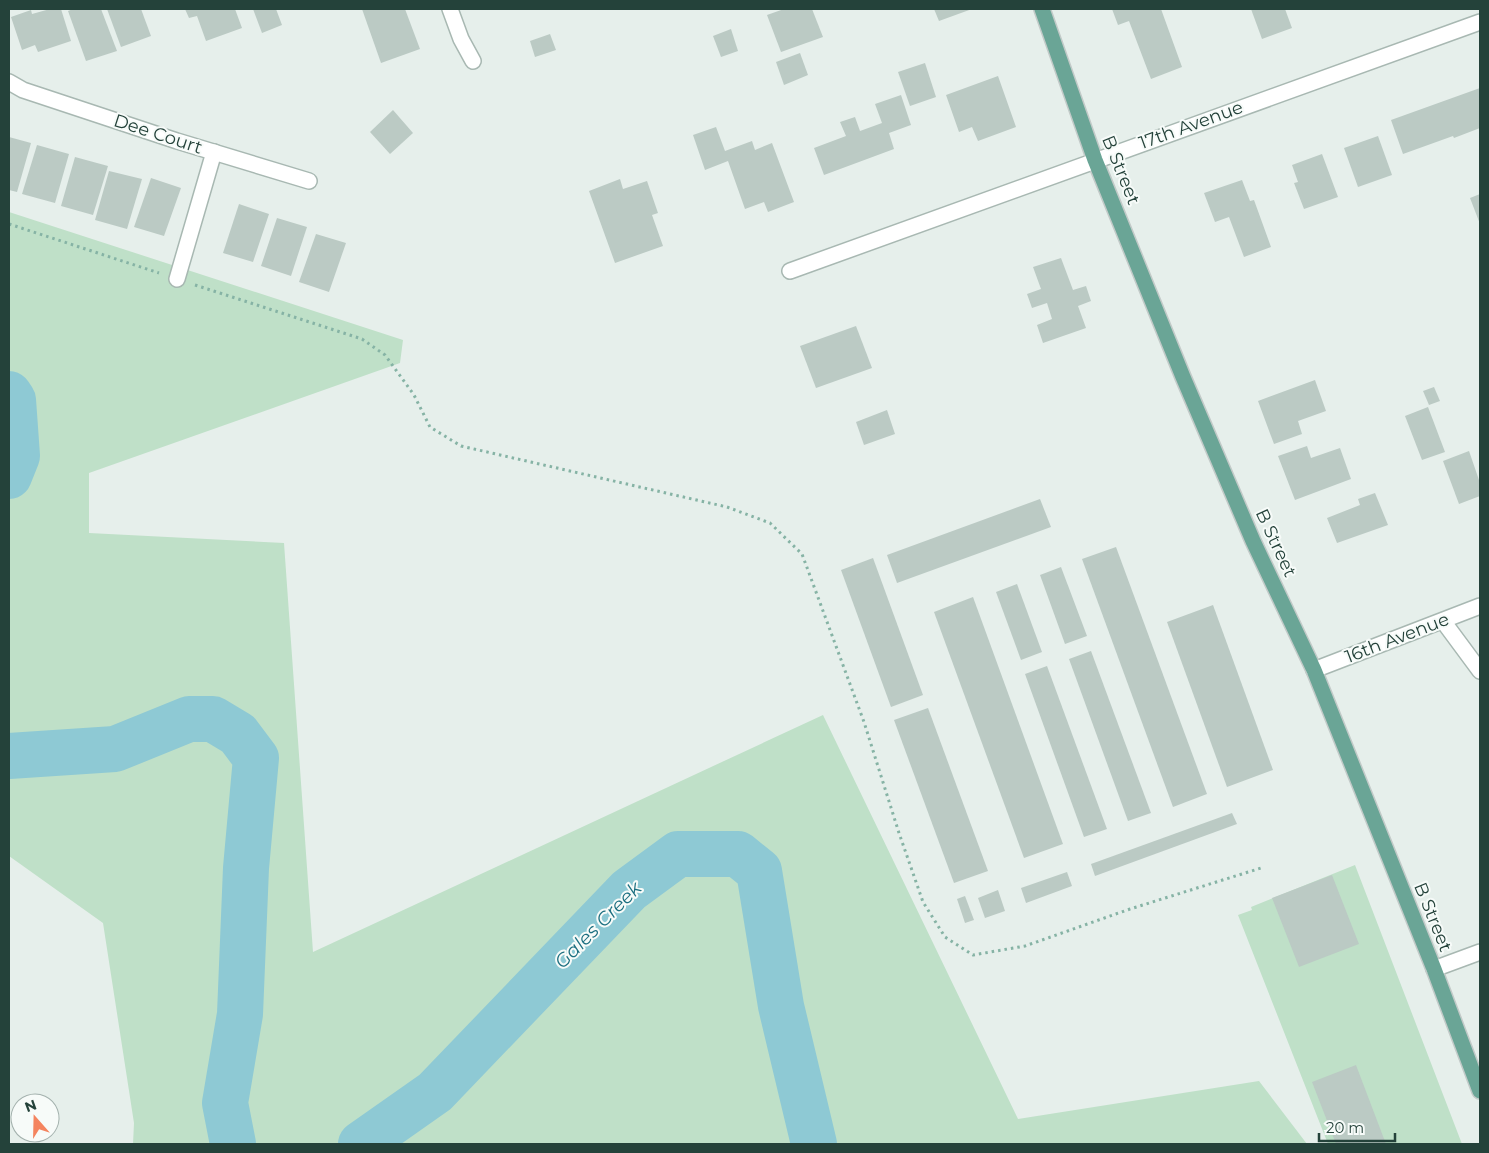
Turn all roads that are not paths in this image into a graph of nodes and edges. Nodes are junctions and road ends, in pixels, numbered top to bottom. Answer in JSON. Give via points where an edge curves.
{"nodes":[{"id":1,"x":450,"y":9,"type":"edge"},
{"id":2,"x":1042,"y":9,"type":"edge"},
{"id":3,"x":1480,"y":22,"type":"edge"},
{"id":4,"x":473,"y":62,"type":"dead end"},
{"id":5,"x":9,"y":82,"type":"edge"},
{"id":6,"x":214,"y":152,"type":"junction"},
{"id":7,"x":1096,"y":160,"type":"junction"},
{"id":8,"x":309,"y":181,"type":"dead end"},
{"id":9,"x":790,"y":271,"type":"dead end"},
{"id":10,"x":177,"y":279,"type":"road end"},
{"id":11,"x":1480,"y":606,"type":"edge"},
{"id":12,"x":1443,"y":621,"type":"junction"},
{"id":13,"x":1314,"y":670,"type":"junction"},
{"id":14,"x":1480,"y":671,"type":"edge"},
{"id":15,"x":1480,"y":952,"type":"edge"},
{"id":16,"x":1434,"y":970,"type":"junction"},
{"id":17,"x":1480,"y":1091,"type":"edge"}],
"edges":[{"from":1,"to":4,"type":"street"},
{"from":2,"to":7,"type":"main road","name":"B Street"},
{"from":3,"to":7,"type":"street","name":"17th Avenue"},
{"from":5,"to":6,"type":"street","name":"Dee Court","via":[[23,90]]},
{"from":6,"to":8,"type":"street","name":"Dee Court"},
{"from":6,"to":10,"type":"street"},
{"from":7,"to":9,"type":"street","name":"17th Avenue"},
{"from":7,"to":13,"type":"main road","name":"B Street","via":[[1220,465]]},
{"from":11,"to":12,"type":"street","name":"16th Avenue"},
{"from":12,"to":13,"type":"street","name":"16th Avenue"},
{"from":12,"to":14,"type":"street"},
{"from":13,"to":16,"type":"main road","name":"B Street"},
{"from":15,"to":16,"type":"street"},
{"from":16,"to":17,"type":"main road","name":"B Street"}]}
